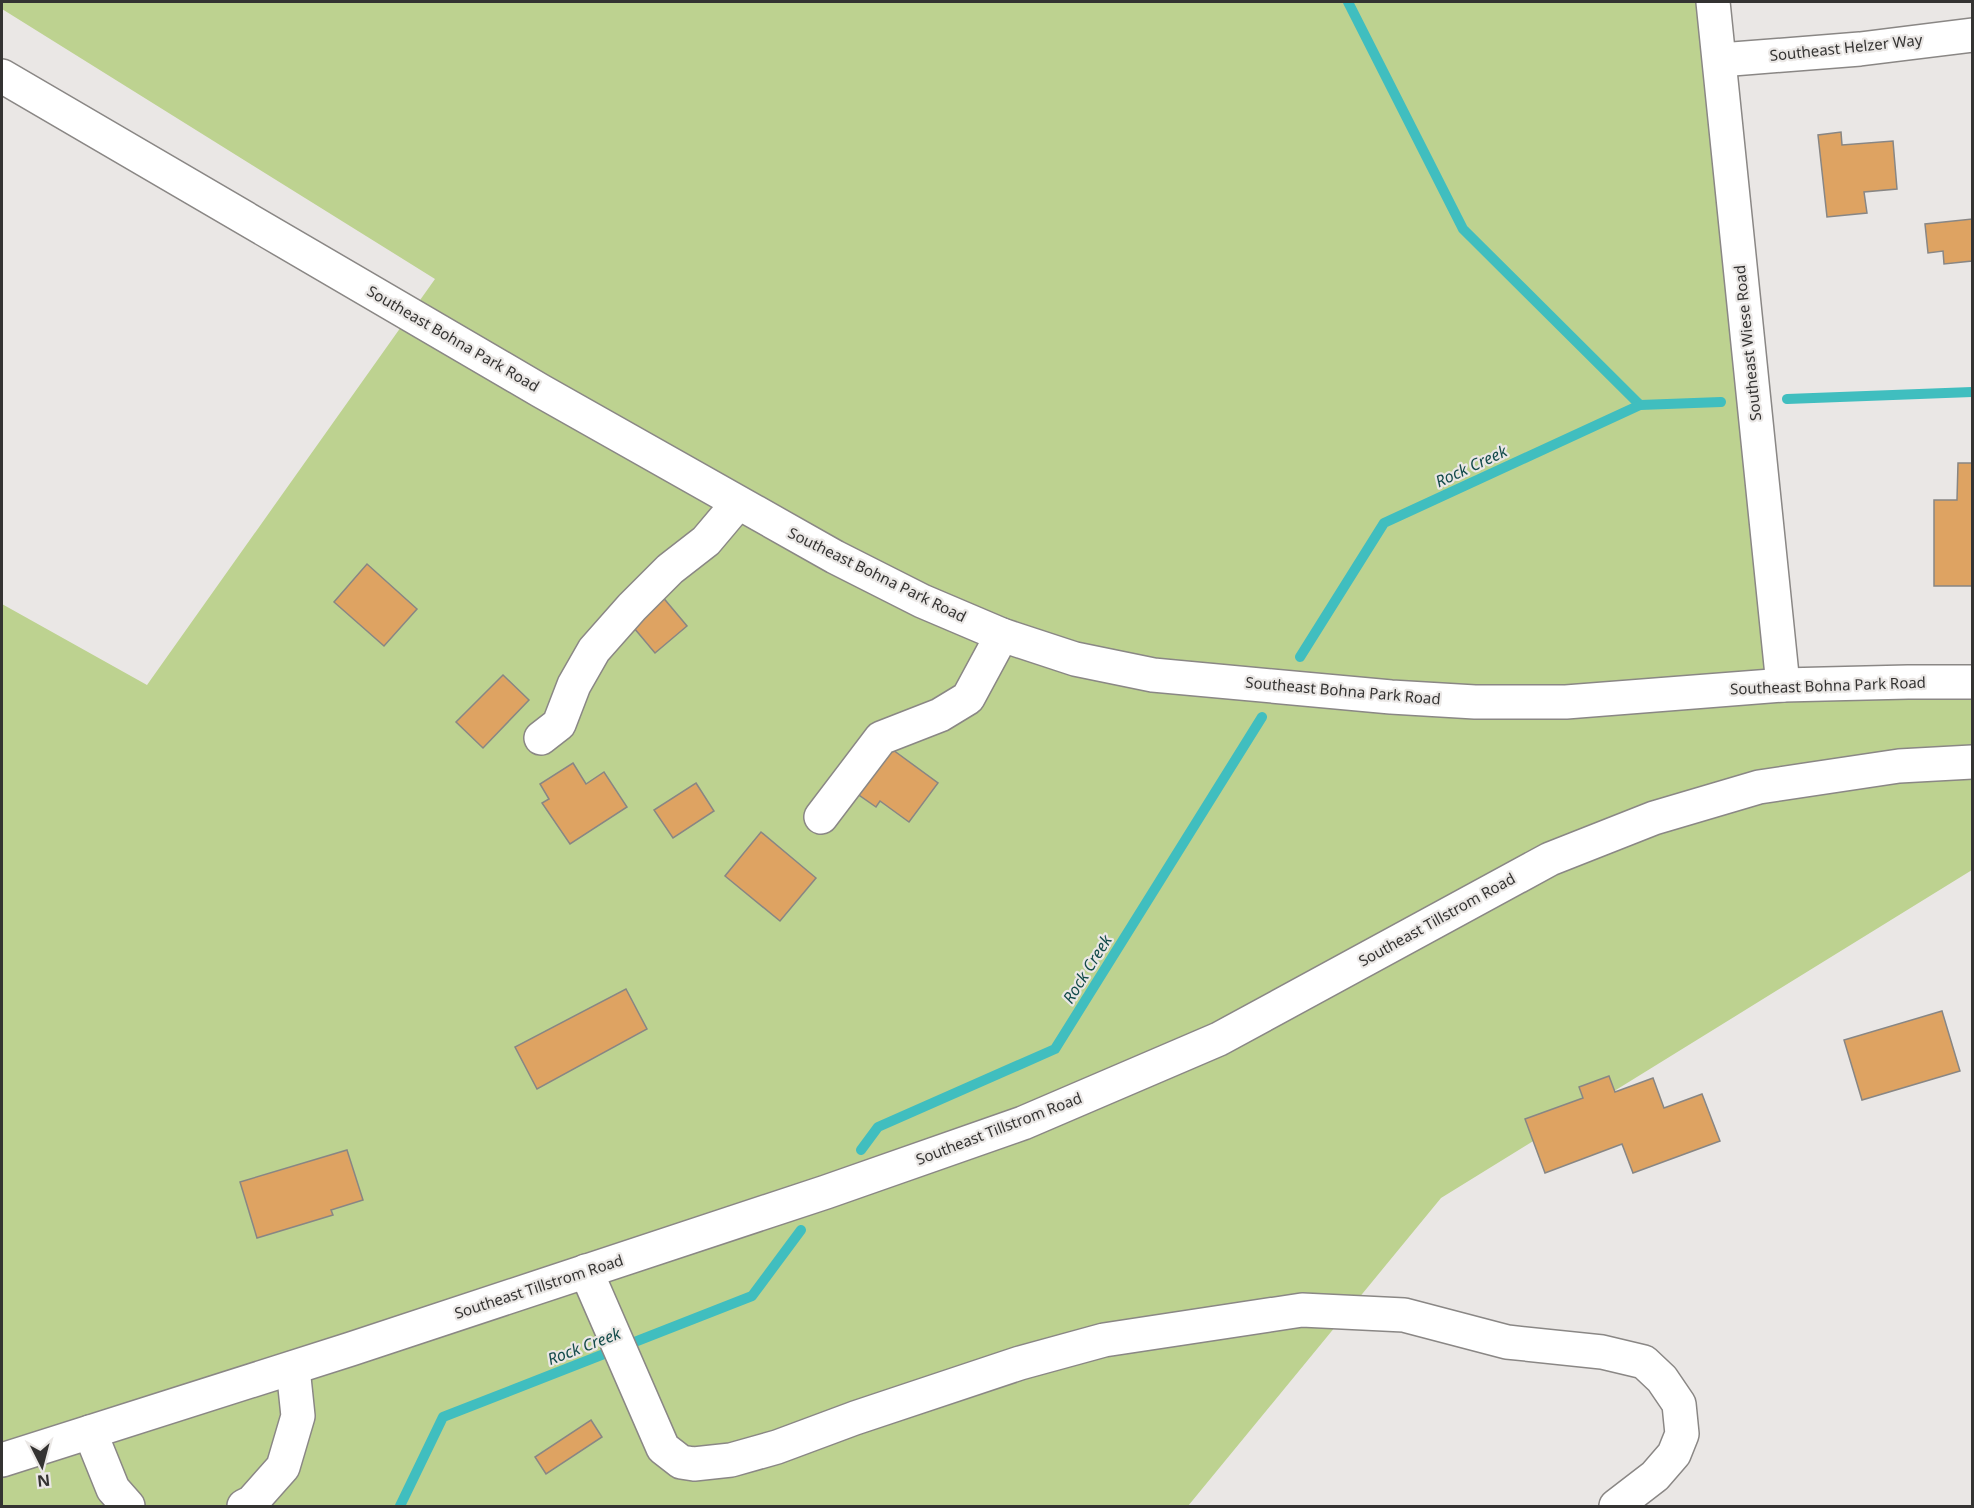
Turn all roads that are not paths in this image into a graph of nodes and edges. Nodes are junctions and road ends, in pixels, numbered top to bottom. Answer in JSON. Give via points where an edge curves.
{"nodes":[{"id":1,"x":1713,"y":2,"type":"edge"},
{"id":2,"x":1972,"y":35,"type":"edge"},
{"id":3,"x":1720,"y":60,"type":"junction"},
{"id":4,"x":2,"y":76,"type":"edge"},
{"id":5,"x":738,"y":503,"type":"junction"},
{"id":6,"x":1002,"y":635,"type":"junction"},
{"id":7,"x":1972,"y":682,"type":"edge"},
{"id":8,"x":1784,"y":685,"type":"junction"},
{"id":9,"x":541,"y":738,"type":"dead end"},
{"id":10,"x":1972,"y":762,"type":"edge"},
{"id":11,"x":820,"y":817,"type":"dead end"},
{"id":12,"x":586,"y":1271,"type":"junction"},
{"id":13,"x":293,"y":1368,"type":"junction"},
{"id":14,"x":90,"y":1432,"type":"junction"},
{"id":15,"x":2,"y":1460,"type":"edge"},
{"id":16,"x":128,"y":1506,"type":"edge"},
{"id":17,"x":244,"y":1506,"type":"edge"},
{"id":18,"x":1616,"y":1506,"type":"edge"}],
"edges":[{"from":1,"to":3,"type":"street","name":"Southeast Wiese Road"},
{"from":2,"to":3,"type":"street","name":"Southeast Helzer Way"},
{"from":3,"to":8,"type":"street","name":"Southeast Wiese Road"},
{"from":4,"to":5,"type":"street","name":"Southeast Bohna Park Road"},
{"from":5,"to":6,"type":"street","name":"Southeast Bohna Park Road","via":[[835,558]]},
{"from":5,"to":9,"type":"street","via":[[706,541],[670,569],[594,650],[574,685],[559,724]]},
{"from":6,"to":8,"type":"street","name":"Southeast Bohna Park Road","via":[[1076,659],[1154,675],[1391,697],[1566,702]]},
{"from":6,"to":11,"type":"street","via":[[968,698],[940,715],[881,738]]},
{"from":7,"to":8,"type":"street","name":"Southeast Bohna Park Road"},
{"from":10,"to":12,"type":"street","name":"Southeast Tillstrom Road","via":[[1899,766],[1759,787],[1654,818],[1550,859],[1219,1040],[1023,1123]]},
{"from":12,"to":13,"type":"street","name":"Southeast Tillstrom Road"},
{"from":12,"to":18,"type":"street","via":[[663,1448],[681,1462],[731,1460],[777,1447],[1020,1363],[1104,1340],[1302,1310],[1404,1315],[1507,1342],[1602,1352],[1644,1362],[1679,1404],[1682,1434],[1674,1454],[1655,1476]]},
{"from":13,"to":14,"type":"street","name":"Southeast Tillstrom Road"},
{"from":13,"to":17,"type":"street","via":[[298,1416],[283,1467]]},
{"from":14,"to":15,"type":"street","name":"Southeast Tillstrom Road"},
{"from":14,"to":16,"type":"street","via":[[113,1489]]}]}
